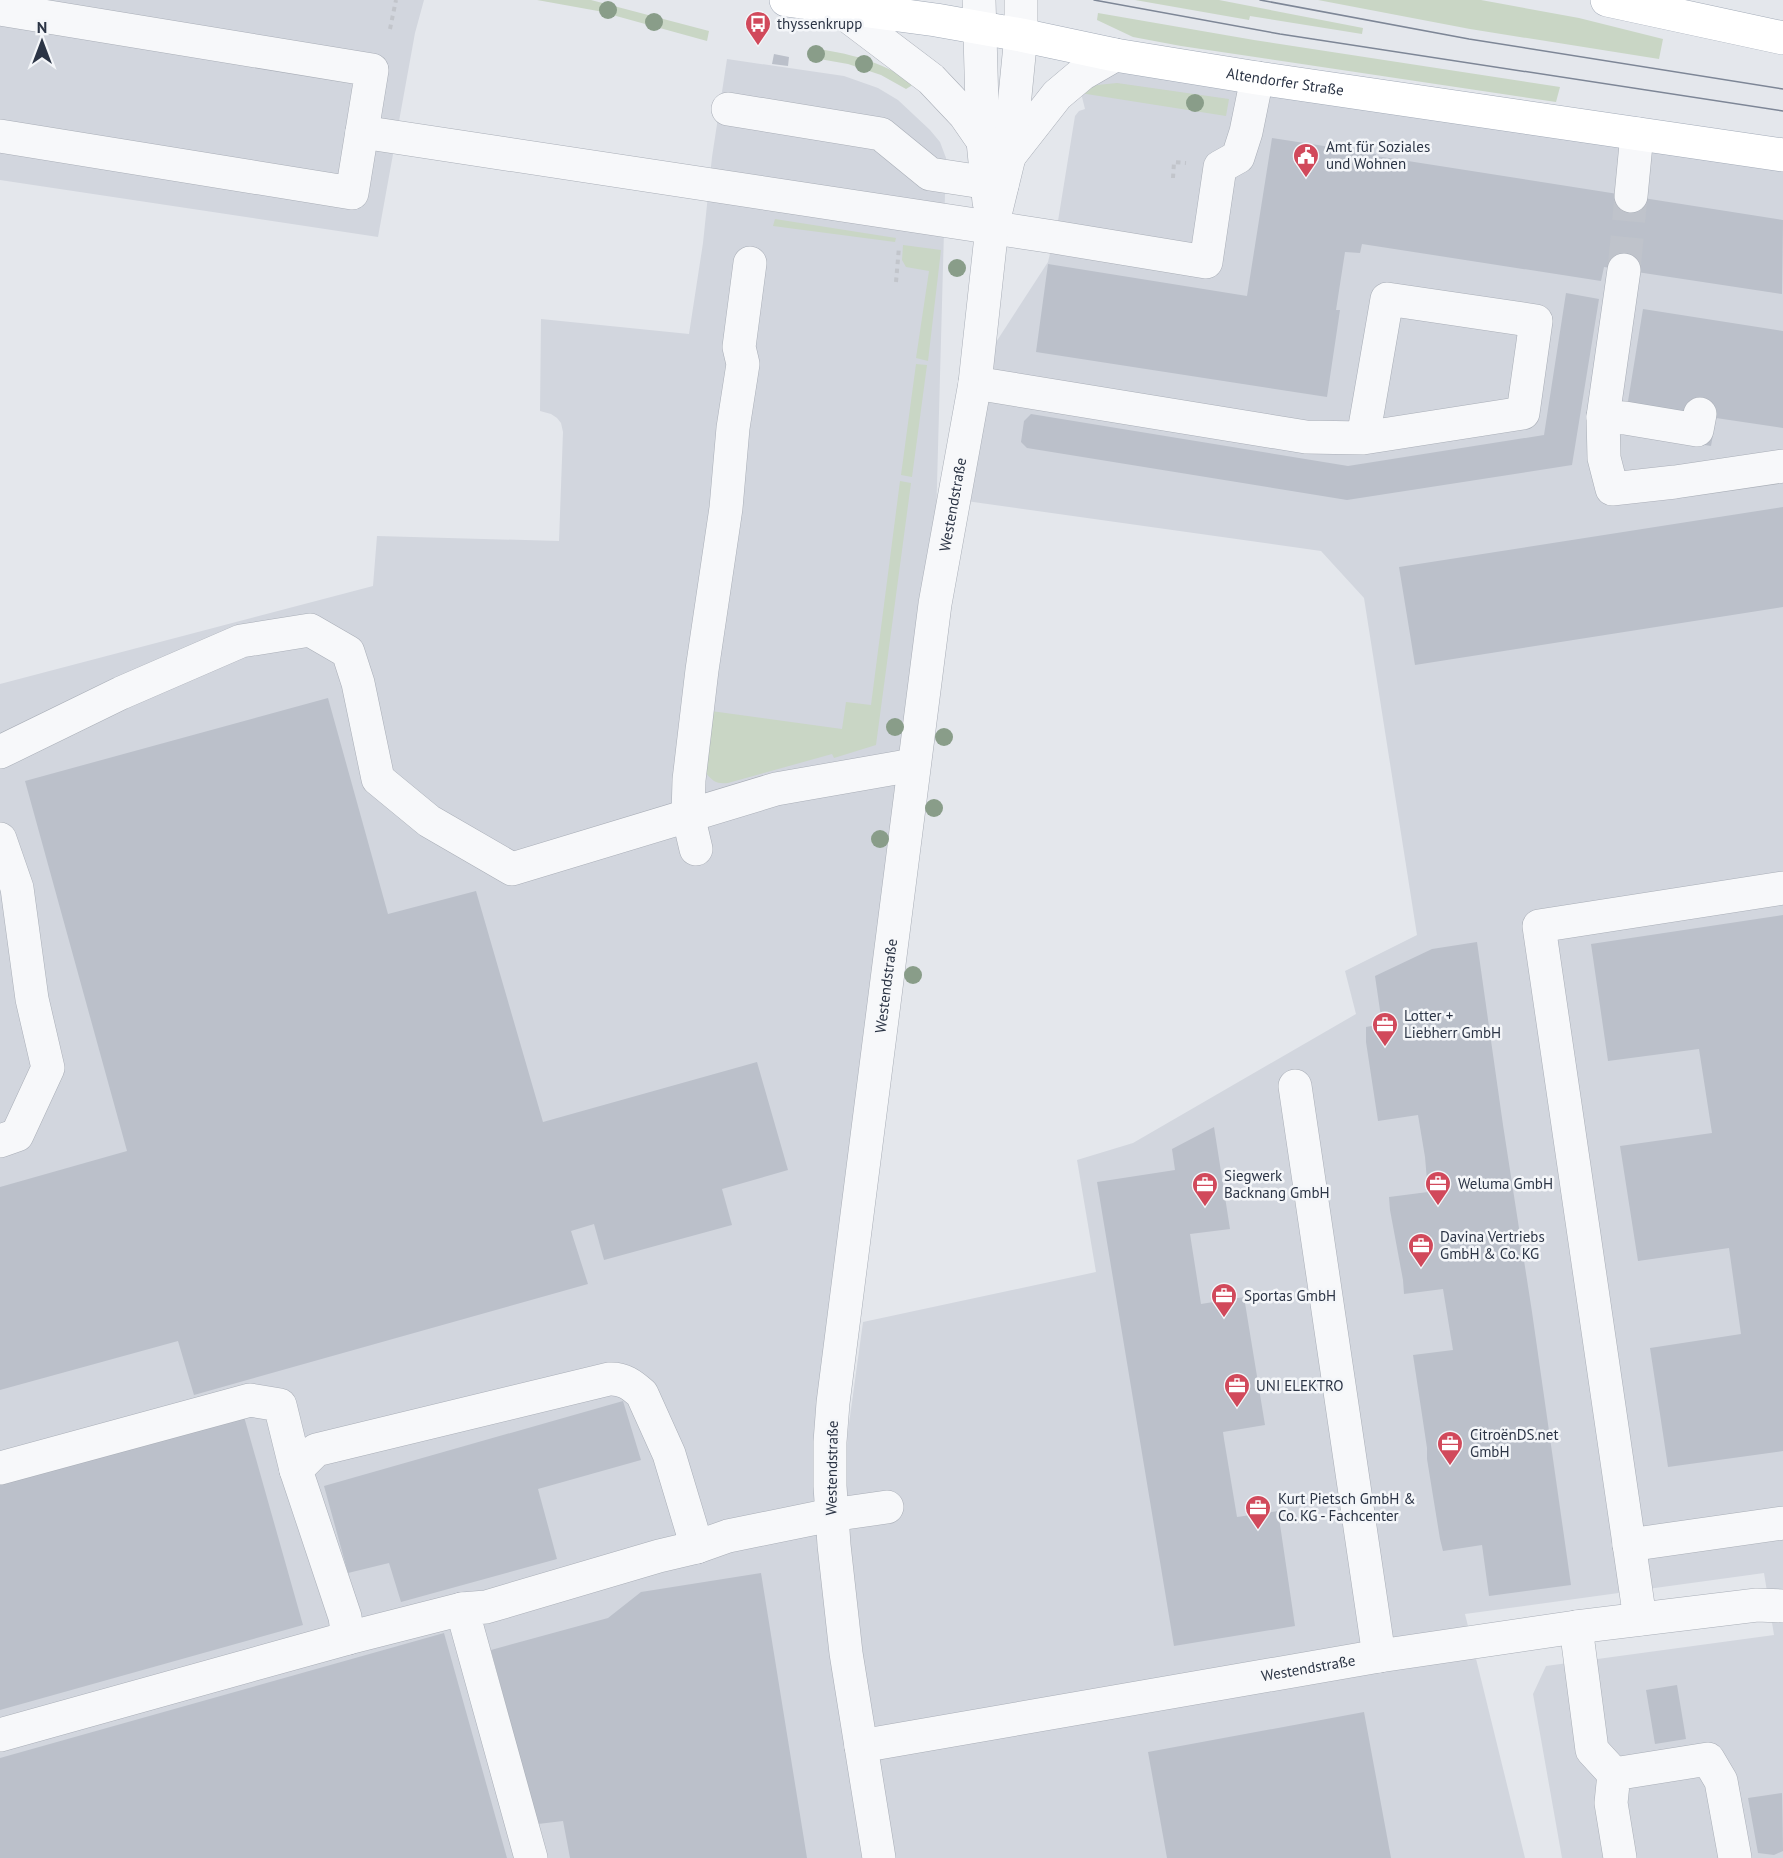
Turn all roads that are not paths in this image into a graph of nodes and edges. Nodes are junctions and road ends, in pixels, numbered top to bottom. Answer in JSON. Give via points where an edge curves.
{"nodes":[{"id":1,"x":786,"y":0,"type":"edge"},
{"id":2,"x":1021,"y":0,"type":"edge"},
{"id":3,"x":1607,"y":0,"type":"edge"},
{"id":4,"x":836,"y":7,"type":"junction"},
{"id":5,"x":0,"y":9,"type":"edge"},
{"id":6,"x":980,"y":14,"type":"edge"},
{"id":7,"x":1021,"y":35,"type":"junction"},
{"id":8,"x":1783,"y":38,"type":"edge"},
{"id":9,"x":1115,"y":55,"type":"junction"},
{"id":10,"x":1257,"y":78,"type":"junction"},
{"id":11,"x":728,"y":109,"type":"dead end"},
{"id":12,"x":362,"y":132,"type":"junction"},
{"id":13,"x":1636,"y":134,"type":"junction"},
{"id":14,"x":0,"y":136,"type":"edge"},
{"id":15,"x":1783,"y":154,"type":"edge"},
{"id":16,"x":996,"y":166,"type":"junction"},
{"id":17,"x":1631,"y":196,"type":"tunnel mouth"},
{"id":18,"x":992,"y":227,"type":"junction"},
{"id":19,"x":750,"y":263,"type":"dead end"},
{"id":20,"x":1624,"y":270,"type":"tunnel mouth"},
{"id":21,"x":975,"y":383,"type":"junction"},
{"id":22,"x":1700,"y":414,"type":"dead end"},
{"id":23,"x":1603,"y":417,"type":"junction"},
{"id":24,"x":1363,"y":438,"type":"junction"},
{"id":25,"x":1783,"y":466,"type":"edge"},
{"id":26,"x":0,"y":752,"type":"edge"},
{"id":27,"x":913,"y":765,"type":"junction"},
{"id":28,"x":688,"y":815,"type":"junction"},
{"id":29,"x":0,"y":839,"type":"edge"},
{"id":30,"x":696,"y":849,"type":"dead end"},
{"id":31,"x":1783,"y":888,"type":"edge"},
{"id":32,"x":1295,"y":1086,"type":"dead end"},
{"id":33,"x":0,"y":1141,"type":"edge"},
{"id":34,"x":0,"y":1468,"type":"edge"},
{"id":35,"x":296,"y":1470,"type":"junction"},
{"id":36,"x":887,"y":1507,"type":"dead end"},
{"id":37,"x":831,"y":1515,"type":"junction"},
{"id":38,"x":1783,"y":1522,"type":"edge"},
{"id":39,"x":1629,"y":1545,"type":"junction"},
{"id":40,"x":697,"y":1547,"type":"junction"},
{"id":41,"x":1770,"y":1606,"type":"edge"},
{"id":42,"x":462,"y":1609,"type":"junction"},
{"id":43,"x":1640,"y":1619,"type":"junction"},
{"id":44,"x":1576,"y":1627,"type":"junction"},
{"id":45,"x":348,"y":1638,"type":"junction"},
{"id":46,"x":1379,"y":1656,"type":"junction"},
{"id":47,"x":0,"y":1735,"type":"edge"},
{"id":48,"x":861,"y":1746,"type":"junction"},
{"id":49,"x":1614,"y":1774,"type":"junction"},
{"id":50,"x":531,"y":1858,"type":"edge"},
{"id":51,"x":879,"y":1858,"type":"edge"},
{"id":52,"x":1620,"y":1858,"type":"edge"},
{"id":53,"x":1735,"y":1858,"type":"edge"}],
"edges":[{"from":1,"to":4,"type":"main road","name":"Altendorfer Straße"},
{"from":2,"to":7,"type":"street","name":"Westendstraße"},
{"from":3,"to":8,"type":"main road"},
{"from":4,"to":6,"type":"main road","name":"Altendorfer Straße","via":[[918,17]]},
{"from":4,"to":16,"type":"street","via":[[931,79],[965,115]]},
{"from":5,"to":12,"type":"street","via":[[372,70]]},
{"from":6,"to":7,"type":"main road","name":"Altendorfer Straße"},
{"from":6,"to":16,"type":"street","name":"Westendstraße"},
{"from":7,"to":9,"type":"main road","name":"Altendorfer Straße"},
{"from":7,"to":16,"type":"street","name":"Westendstraße"},
{"from":9,"to":10,"type":"main road","name":"Altendorfer Straße"},
{"from":9,"to":16,"type":"street","name":"Westendstraße","via":[[1056,94]]},
{"from":10,"to":13,"type":"main road","name":"Altendorfer Straße"},
{"from":10,"to":18,"type":"street","via":[[1238,157],[1220,167],[1206,262]]},
{"from":11,"to":16,"type":"street","via":[[881,134],[930,174]]},
{"from":12,"to":14,"type":"street","via":[[352,193]]},
{"from":12,"to":18,"type":"street"},
{"from":13,"to":15,"type":"main road","name":"Altendorfer Straße"},
{"from":13,"to":17,"type":"street"},
{"from":16,"to":18,"type":"street","name":"Westendstraße"},
{"from":18,"to":21,"type":"street","name":"Westendstraße"},
{"from":19,"to":28,"type":"street","via":[[740,346],[743,364],[702,670]]},
{"from":20,"to":23,"type":"street"},
{"from":21,"to":24,"type":"street","via":[[1306,437]]},
{"from":21,"to":27,"type":"street","name":"Westendstraße","via":[[934,604]]},
{"from":22,"to":23,"type":"street","via":[[1697,430]]},
{"from":23,"to":25,"type":"street","via":[[1604,458],[1612,489]]},
{"from":24,"to":24,"type":"street","via":[[1387,299],[1536,321],[1523,413]]},
{"from":26,"to":28,"type":"street","via":[[241,641],[309,630],[348,652],[378,779],[429,821],[512,869]]},
{"from":27,"to":28,"type":"street","via":[[776,789]]},
{"from":27,"to":37,"type":"street","name":"Westendstraße","via":[[833,1403]]},
{"from":28,"to":30,"type":"street"},
{"from":29,"to":33,"type":"street","via":[[17,888],[32,999],[48,1068],[17,1135]]},
{"from":31,"to":39,"type":"street","via":[[1539,926]]},
{"from":32,"to":46,"type":"street"},
{"from":34,"to":35,"type":"street","via":[[250,1400],[280,1405]]},
{"from":35,"to":40,"type":"street","via":[[316,1450],[617,1378],[642,1394],[669,1454]]},
{"from":35,"to":45,"type":"street","via":[[345,1617]]},
{"from":36,"to":37,"type":"street"},
{"from":37,"to":40,"type":"street","via":[[728,1536]]},
{"from":37,"to":48,"type":"street","name":"Westendstraße"},
{"from":38,"to":39,"type":"street"},
{"from":39,"to":43,"type":"street"},
{"from":40,"to":42,"type":"street","via":[[486,1607]]},
{"from":41,"to":43,"type":"street","name":"Westendstraße"},
{"from":42,"to":45,"type":"street"},
{"from":42,"to":50,"type":"street"},
{"from":43,"to":44,"type":"street","name":"Westendstraße"},
{"from":44,"to":46,"type":"street","name":"Westendstraße"},
{"from":44,"to":49,"type":"street","via":[[1592,1750]]},
{"from":45,"to":47,"type":"street"},
{"from":46,"to":48,"type":"street","name":"Westendstraße"},
{"from":48,"to":51,"type":"street","name":"Westendstraße"},
{"from":49,"to":52,"type":"street","via":[[1611,1803]]},
{"from":49,"to":53,"type":"street","via":[[1708,1759],[1721,1781]]}]}
